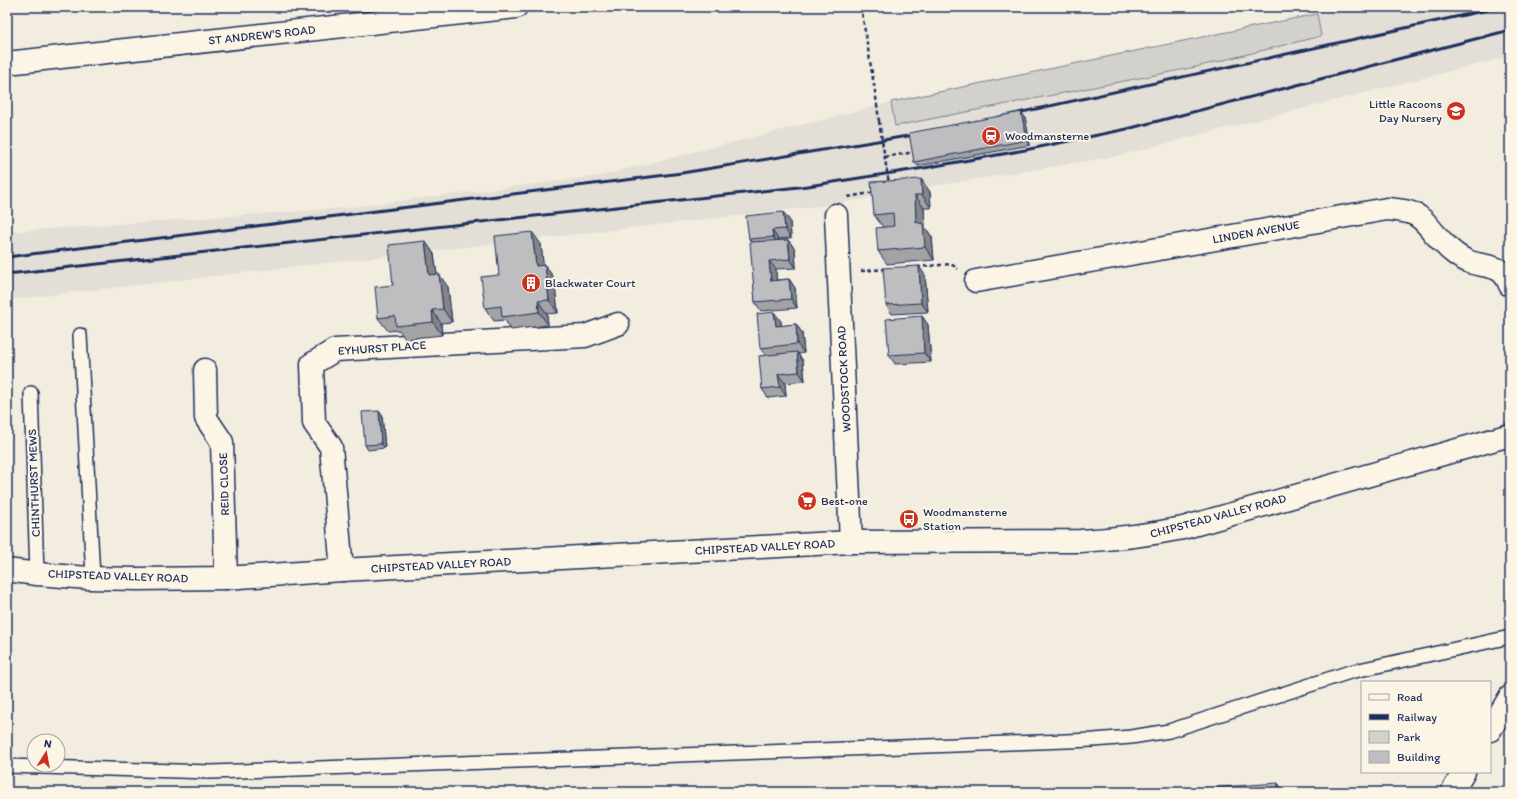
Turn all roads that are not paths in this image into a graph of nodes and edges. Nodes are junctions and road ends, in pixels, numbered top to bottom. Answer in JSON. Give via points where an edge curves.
{"nodes":[{"id":1,"x":516,"y":7,"type":"edge"},
{"id":2,"x":472,"y":9,"type":"edge"},
{"id":3,"x":7,"y":63,"type":"edge"},
{"id":4,"x":836,"y":215,"type":"dead end"},
{"id":5,"x":976,"y":281,"type":"road end"},
{"id":6,"x":1510,"y":284,"type":"edge"},
{"id":7,"x":618,"y":324,"type":"dead end"},
{"id":8,"x":80,"y":335,"type":"dead end"},
{"id":9,"x":205,"y":370,"type":"dead end"},
{"id":10,"x":31,"y":393,"type":"dead end"},
{"id":11,"x":1510,"y":435,"type":"edge"},
{"id":12,"x":851,"y":542,"type":"junction"},
{"id":13,"x":7,"y":570,"type":"edge"},
{"id":14,"x":342,"y":570,"type":"junction"},
{"id":15,"x":37,"y":574,"type":"junction"},
{"id":16,"x":93,"y":577,"type":"junction"},
{"id":17,"x":226,"y":578,"type":"junction"},
{"id":18,"x":1510,"y":637,"type":"edge"},
{"id":19,"x":1510,"y":697,"type":"edge"},
{"id":20,"x":1491,"y":728,"type":"edge"},
{"id":21,"x":7,"y":766,"type":"edge"},
{"id":22,"x":1463,"y":773,"type":"edge"},
{"id":23,"x":1452,"y":792,"type":"edge"}],
"edges":[{"from":1,"to":2,"type":"street","name":"ST ANDREW'S ROAD"},
{"from":2,"to":3,"type":"street","name":"ST ANDREW'S ROAD"},
{"from":4,"to":12,"type":"street","name":"WOODSTOCK ROAD"},
{"from":5,"to":6,"type":"street","name":"LINDEN AVENUE","via":[[1387,209],[1415,214],[1426,222],[1455,254],[1472,263],[1497,268],[1504,273]]},
{"from":7,"to":14,"type":"street","name":"EYHURST PLACE","via":[[585,336],[335,350],[312,364],[314,423],[331,447]]},
{"from":8,"to":16,"type":"lane"},
{"from":9,"to":17,"type":"street","name":"REID CLOSE","via":[[206,418],[222,442]]},
{"from":10,"to":15,"type":"lane","name":"CHINTHURST MEWS"},
{"from":11,"to":12,"type":"street","name":"CHIPSTEAD VALLEY ROAD","via":[[1183,528],[1150,535],[1080,541]]},
{"from":12,"to":14,"type":"street","name":"CHIPSTEAD VALLEY ROAD"},
{"from":13,"to":15,"type":"street","name":"CHIPSTEAD VALLEY ROAD"},
{"from":14,"to":17,"type":"street","name":"CHIPSTEAD VALLEY ROAD"},
{"from":15,"to":16,"type":"street","name":"CHIPSTEAD VALLEY ROAD"},
{"from":16,"to":17,"type":"street","name":"CHIPSTEAD VALLEY ROAD"},
{"from":18,"to":21,"type":"lane","via":[[1350,672],[1169,731],[1131,737],[212,772]]},
{"from":19,"to":20,"type":"street"},
{"from":22,"to":23,"type":"street"}]}
